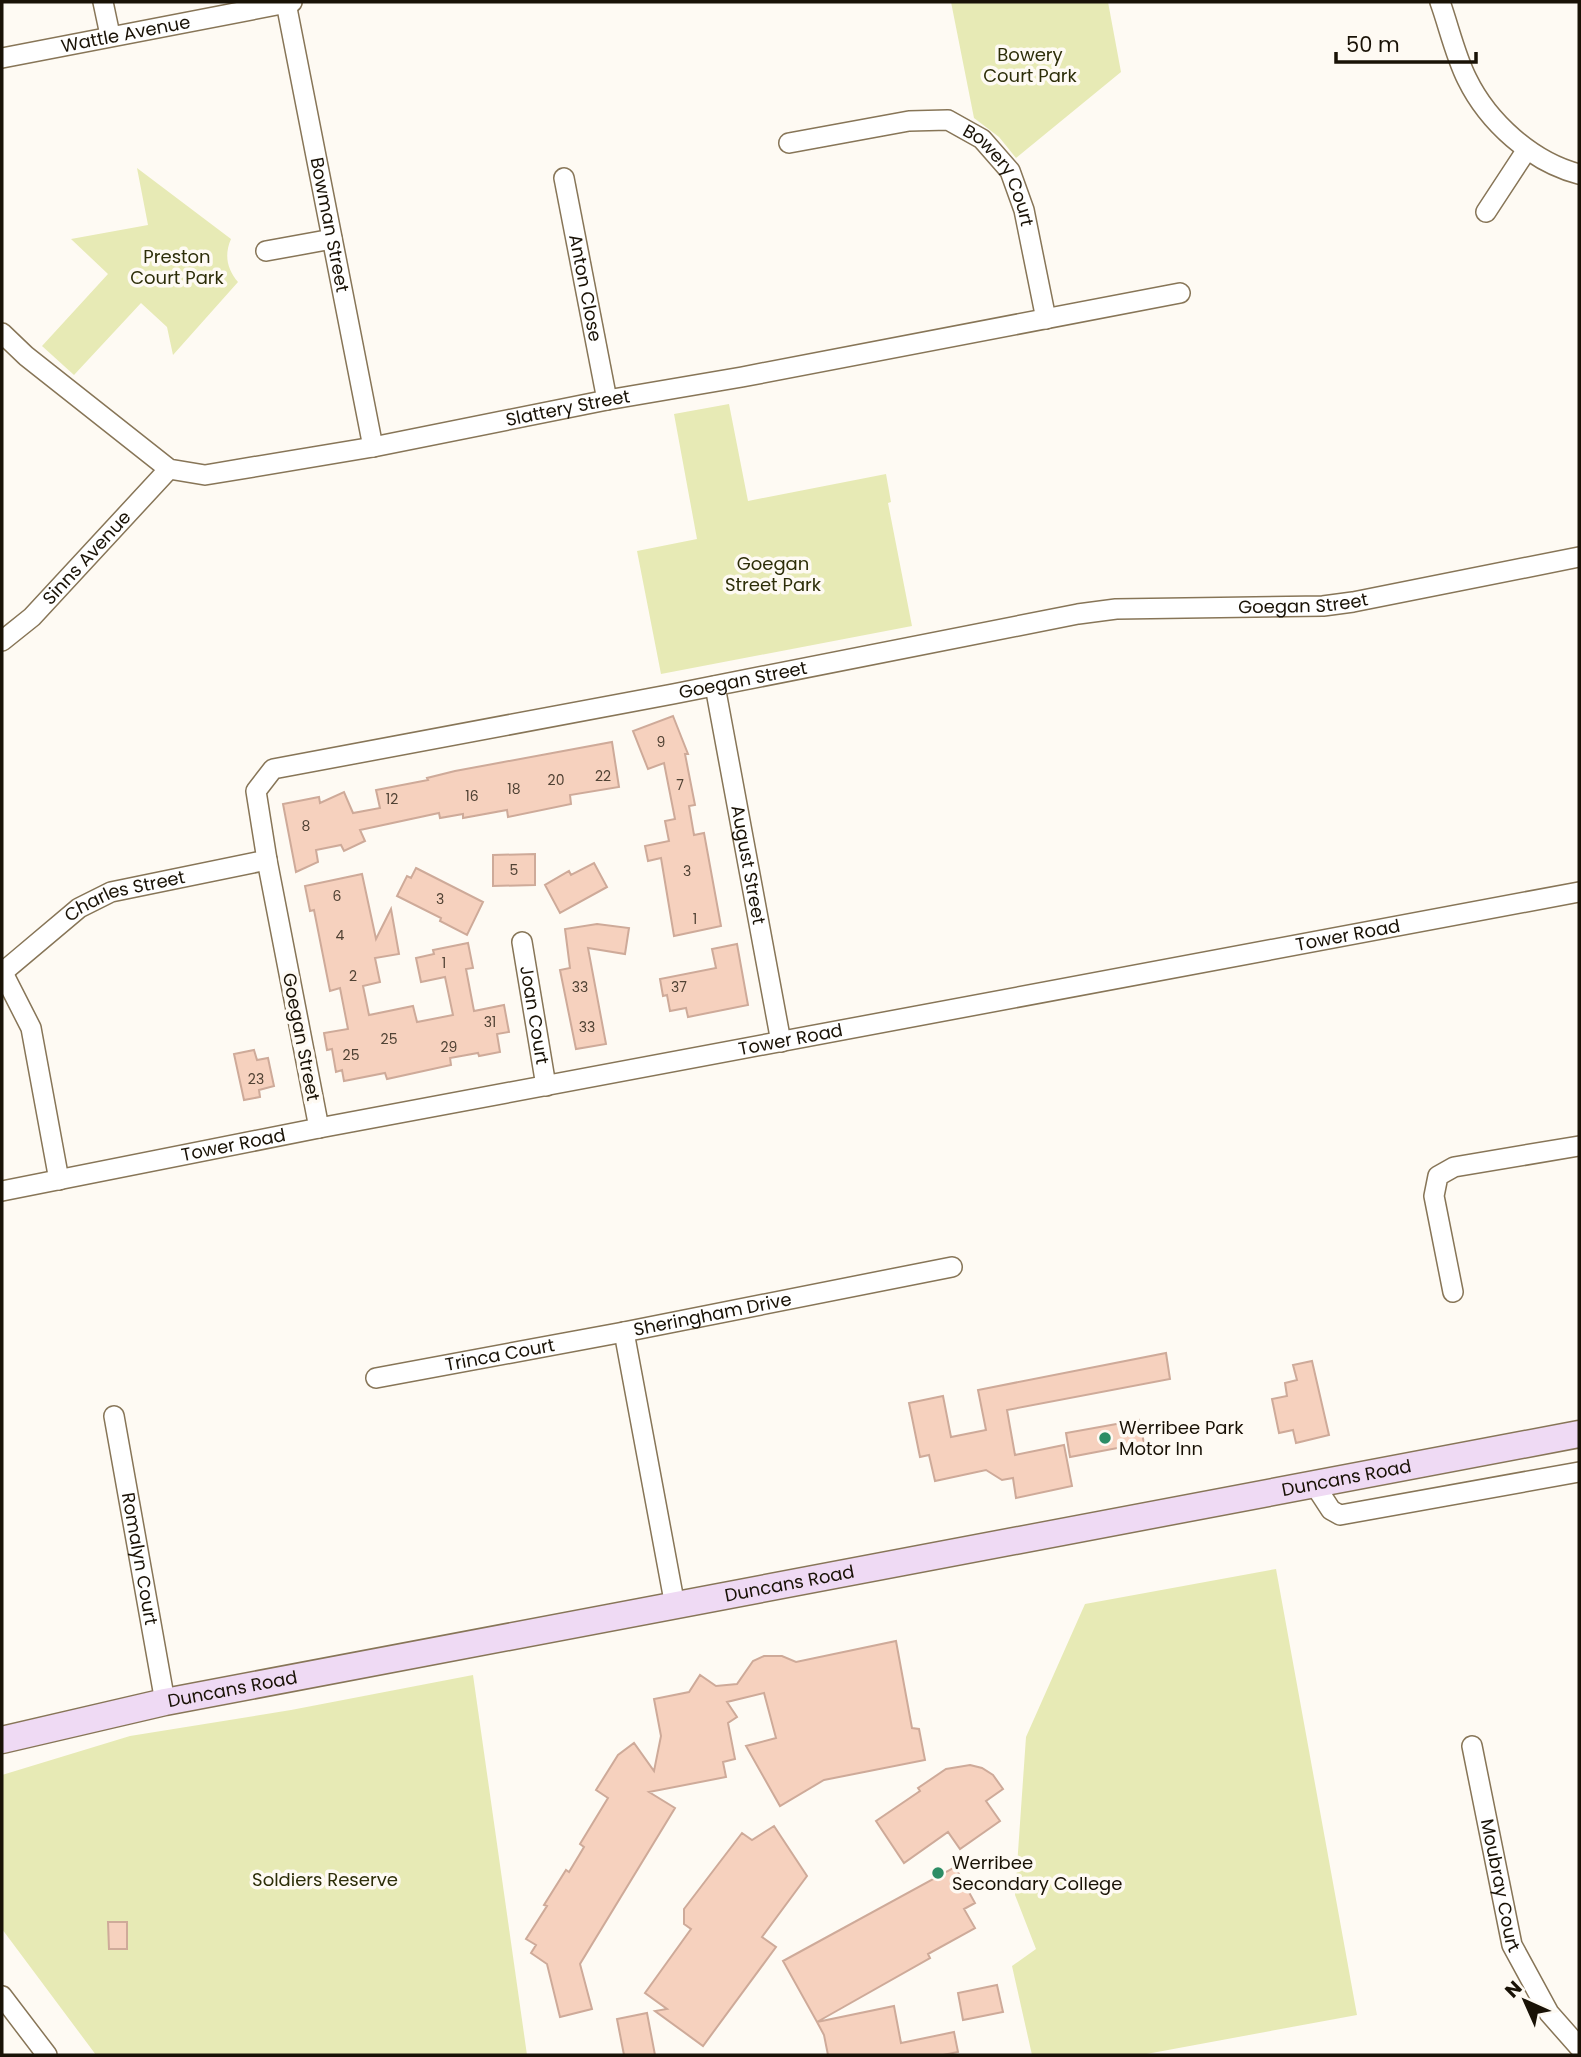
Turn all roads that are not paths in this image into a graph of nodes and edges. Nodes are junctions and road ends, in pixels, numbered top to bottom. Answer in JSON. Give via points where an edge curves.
{"nodes":[{"id":1,"x":103,"y":2,"type":"edge"},
{"id":2,"x":289,"y":2,"type":"edge"},
{"id":3,"x":1440,"y":2,"type":"edge"},
{"id":4,"x":110,"y":35,"type":"junction"},
{"id":5,"x":2,"y":58,"type":"edge"},
{"id":6,"x":789,"y":143,"type":"dead end"},
{"id":7,"x":1526,"y":151,"type":"junction"},
{"id":8,"x":1579,"y":174,"type":"edge"},
{"id":9,"x":564,"y":178,"type":"dead end"},
{"id":10,"x":1486,"y":212,"type":"dead end"},
{"id":11,"x":331,"y":239,"type":"junction"},
{"id":12,"x":266,"y":251,"type":"dead end"},
{"id":13,"x":1180,"y":293,"type":"dead end"},
{"id":14,"x":1046,"y":318,"type":"junction"},
{"id":15,"x":2,"y":333,"type":"edge"},
{"id":16,"x":607,"y":400,"type":"junction"},
{"id":17,"x":373,"y":447,"type":"junction"},
{"id":18,"x":169,"y":469,"type":"junction"},
{"id":19,"x":1579,"y":557,"type":"edge"},
{"id":20,"x":2,"y":641,"type":"edge"},
{"id":21,"x":715,"y":686,"type":"junction"},
{"id":22,"x":267,"y":860,"type":"junction"},
{"id":23,"x":1579,"y":892,"type":"edge"},
{"id":24,"x":522,"y":942,"type":"dead end"},
{"id":25,"x":2,"y":971,"type":"edge"},
{"id":26,"x":781,"y":1042,"type":"junction"},
{"id":27,"x":546,"y":1086,"type":"junction"},
{"id":28,"x":319,"y":1128,"type":"junction"},
{"id":29,"x":1579,"y":1146,"type":"edge"},
{"id":30,"x":59,"y":1180,"type":"junction"},
{"id":31,"x":2,"y":1191,"type":"edge"},
{"id":32,"x":952,"y":1267,"type":"dead end"},
{"id":33,"x":1453,"y":1292,"type":"dead end"},
{"id":34,"x":624,"y":1332,"type":"junction"},
{"id":35,"x":376,"y":1378,"type":"dead end"},
{"id":36,"x":114,"y":1416,"type":"dead end"},
{"id":37,"x":1579,"y":1434,"type":"edge"},
{"id":38,"x":1579,"y":1472,"type":"edge"},
{"id":39,"x":1314,"y":1484,"type":"junction"},
{"id":40,"x":675,"y":1605,"type":"junction"},
{"id":41,"x":165,"y":1702,"type":"junction"},
{"id":42,"x":2,"y":1740,"type":"edge"},
{"id":43,"x":1472,"y":1746,"type":"dead end"},
{"id":44,"x":2,"y":1996,"type":"edge"},
{"id":45,"x":1579,"y":2046,"type":"edge"},
{"id":46,"x":47,"y":2055,"type":"edge"}],
"edges":[{"from":1,"to":4,"type":"street"},
{"from":2,"to":4,"type":"street","name":"Wattle Avenue"},
{"from":2,"to":11,"type":"street","name":"Bowman Street"},
{"from":3,"to":7,"type":"street","via":[[1467,79],[1492,118]]},
{"from":4,"to":5,"type":"street","name":"Wattle Avenue"},
{"from":6,"to":14,"type":"street","name":"Bowery Court","via":[[909,121],[948,120],[982,139],[1010,171],[1024,210]]},
{"from":7,"to":8,"type":"street"},
{"from":7,"to":10,"type":"street"},
{"from":9,"to":16,"type":"street","name":"Anton Close"},
{"from":11,"to":12,"type":"street"},
{"from":11,"to":17,"type":"street","name":"Bowman Street"},
{"from":13,"to":14,"type":"street","name":"Slattery Street"},
{"from":14,"to":16,"type":"street","name":"Slattery Street"},
{"from":15,"to":18,"type":"street","name":"Slattery Street"},
{"from":16,"to":17,"type":"street","name":"Slattery Street"},
{"from":17,"to":18,"type":"street","name":"Slattery Street","via":[[205,475]]},
{"from":18,"to":20,"type":"street","name":"Sinns Avenue","via":[[32,617]]},
{"from":19,"to":21,"type":"street","name":"Goegan Street","via":[[1323,606],[1116,609],[1077,614]]},
{"from":21,"to":22,"type":"street","name":"Goegan Street","via":[[273,769],[256,790]]},
{"from":21,"to":26,"type":"street","name":"August Street"},
{"from":22,"to":25,"type":"street","name":"Charles Street","via":[[111,892],[79,908]]},
{"from":22,"to":28,"type":"street","name":"Goegan Street"},
{"from":23,"to":26,"type":"street","name":"Tower Road"},
{"from":24,"to":27,"type":"street","name":"Joan Court"},
{"from":25,"to":30,"type":"street","via":[[31,1028]]},
{"from":26,"to":27,"type":"street","name":"Tower Road"},
{"from":27,"to":28,"type":"street","name":"Tower Road"},
{"from":28,"to":30,"type":"street","name":"Tower Road"},
{"from":29,"to":33,"type":"street","via":[[1454,1167],[1438,1176],[1434,1196]]},
{"from":30,"to":31,"type":"street","name":"Tower Road"},
{"from":32,"to":34,"type":"street","name":"Sheringham Drive"},
{"from":34,"to":35,"type":"street","name":"Trinca Court"},
{"from":34,"to":40,"type":"street","name":"Sheringham Drive"},
{"from":36,"to":41,"type":"street","name":"Romalyn Court"},
{"from":37,"to":39,"type":"main road","name":"Duncans Road"},
{"from":38,"to":39,"type":"street","via":[[1340,1515],[1331,1510]]},
{"from":39,"to":40,"type":"main road","name":"Duncans Road"},
{"from":40,"to":41,"type":"main road","name":"Duncans Road"},
{"from":41,"to":42,"type":"main road","name":"Duncans Road"},
{"from":43,"to":45,"type":"street","name":"Moubray Court","via":[[1512,1945],[1549,2013]]},
{"from":44,"to":46,"type":"street"}]}
